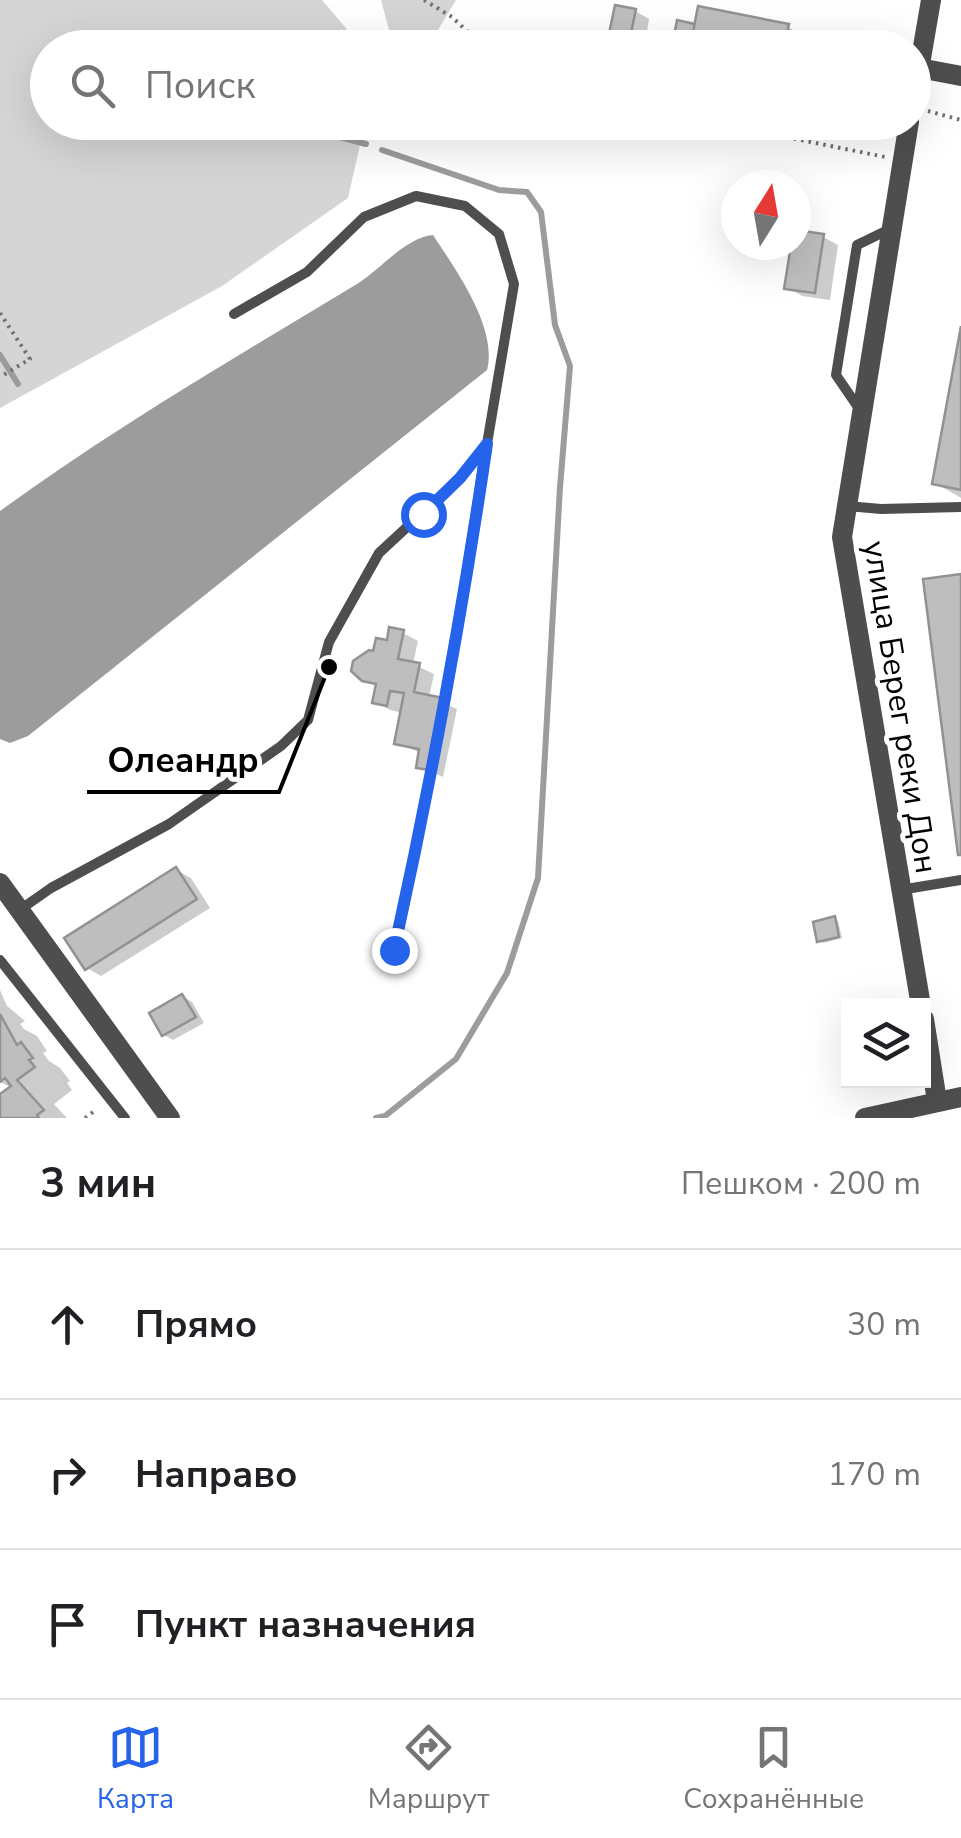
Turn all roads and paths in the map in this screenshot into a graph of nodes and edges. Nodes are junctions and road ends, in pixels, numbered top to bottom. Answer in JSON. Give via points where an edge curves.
{"nodes":[{"id":1,"x":424,"y":0,"type":"edge"},
{"id":2,"x":931,"y":0,"type":"edge"},
{"id":3,"x":466,"y":30,"type":"edge"},
{"id":4,"x":924,"y":30,"type":"edge"},
{"id":5,"x":931,"y":71,"type":"edge"},
{"id":6,"x":961,"y":76,"type":"edge"},
{"id":7,"x":931,"y":114,"type":"edge"},
{"id":8,"x":961,"y":120,"type":"edge"},
{"id":9,"x":800,"y":140,"type":"edge"},
{"id":10,"x":908,"y":140,"type":"edge"},
{"id":11,"x":902,"y":161,"type":"junction"},
{"id":12,"x":891,"y":228,"type":"junction"},
{"id":13,"x":0,"y":313,"type":"edge"},
{"id":14,"x":234,"y":314,"type":"dead end"},
{"id":15,"x":0,"y":377,"type":"edge"},
{"id":16,"x":860,"y":410,"type":"junction"},
{"id":17,"x":487,"y":444,"type":"junction"},
{"id":18,"x":845,"y":506,"type":"junction"},
{"id":19,"x":961,"y":508,"type":"edge"},
{"id":20,"x":961,"y":880,"type":"edge"},
{"id":21,"x":0,"y":883,"type":"edge"},
{"id":22,"x":900,"y":890,"type":"junction"},
{"id":23,"x":20,"y":909,"type":"junction"},
{"id":24,"x":394,"y":950,"type":"dead end"},
{"id":25,"x":0,"y":960,"type":"edge"},
{"id":26,"x":920,"y":998,"type":"edge"},
{"id":27,"x":931,"y":1063,"type":"edge"},
{"id":28,"x":961,"y":1097,"type":"edge"},
{"id":29,"x":937,"y":1102,"type":"junction"},
{"id":30,"x":168,"y":1117,"type":"edge"},
{"id":31,"x":125,"y":1118,"type":"edge"},
{"id":32,"x":865,"y":1118,"type":"edge"}],
"edges":[{"from":1,"to":3,"type":"path"},
{"from":2,"to":4,"type":"street","name":"улица Берег реки Дон"},
{"from":5,"to":6,"type":"street"},
{"from":7,"to":8,"type":"path"},
{"from":9,"to":11,"type":"path"},
{"from":10,"to":11,"type":"street","name":"улица Берег реки Дон"},
{"from":11,"to":12,"type":"street","name":"улица Берег реки Дон"},
{"from":12,"to":16,"type":"street","name":"улица Берег реки Дон"},
{"from":12,"to":16,"type":"lane","via":[[857,245],[836,375]]},
{"from":13,"to":15,"type":"path","via":[[30,360]]},
{"from":14,"to":17,"type":"lane","via":[[306,272],[364,218],[416,196],[465,206],[499,234],[514,284]]},
{"from":16,"to":18,"type":"street","name":"улица Берег реки Дон"},
{"from":17,"to":23,"type":"lane","via":[[380,553],[329,642],[308,720],[168,824]]},
{"from":17,"to":24,"type":"lane","via":[[462,618]]},
{"from":18,"to":19,"type":"lane"},
{"from":18,"to":22,"type":"street","name":"улица Берег реки Дон","via":[[842,536]]},
{"from":20,"to":22,"type":"lane"},
{"from":21,"to":23,"type":"street"},
{"from":22,"to":26,"type":"street","name":"улица Берег реки Дон"},
{"from":23,"to":30,"type":"street"},
{"from":25,"to":31,"type":"lane"},
{"from":27,"to":29,"type":"street"},
{"from":28,"to":29,"type":"street"},
{"from":29,"to":32,"type":"street"}]}
